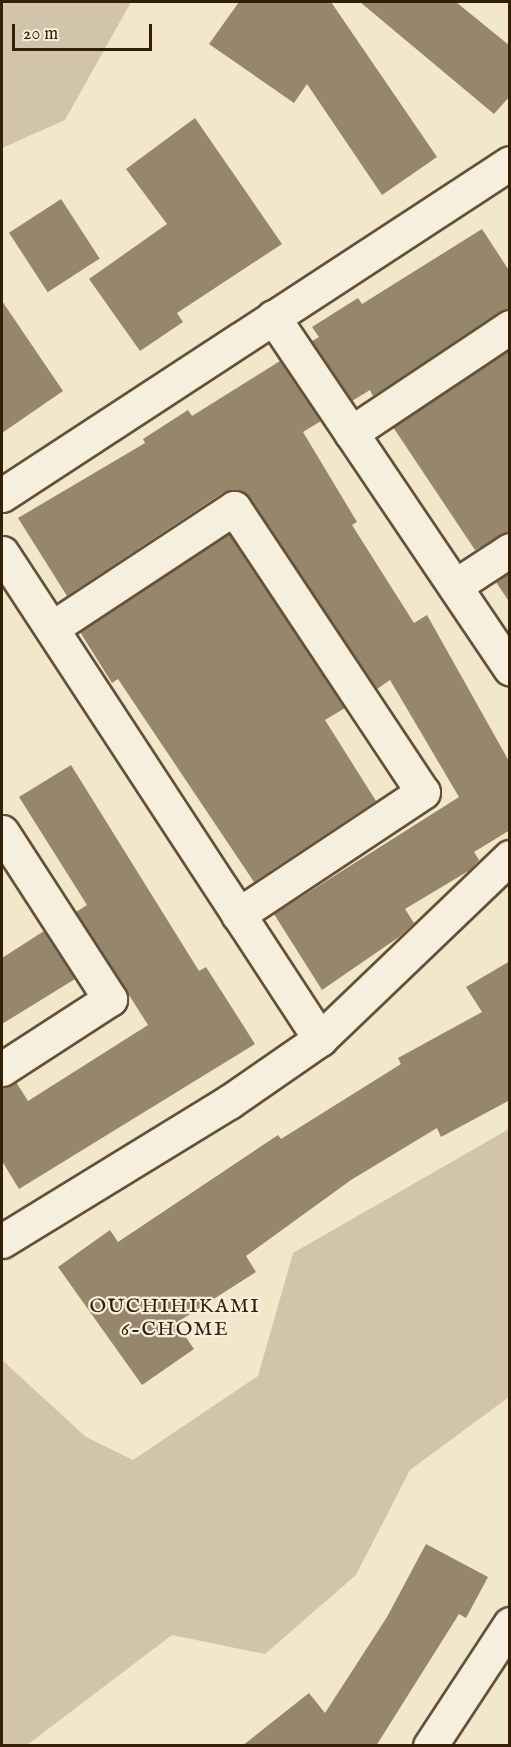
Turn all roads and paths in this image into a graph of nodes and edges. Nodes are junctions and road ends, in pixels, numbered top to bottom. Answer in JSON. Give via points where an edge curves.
{"nodes":[{"id":1,"x":510,"y":164,"type":"edge"},
{"id":2,"x":273,"y":317,"type":"junction"},
{"id":3,"x":510,"y":327,"type":"edge"},
{"id":4,"x":351,"y":433,"type":"junction"},
{"id":5,"x":2,"y":495,"type":"edge"},
{"id":6,"x":510,"y":550,"type":"edge"},
{"id":7,"x":2,"y":553,"type":"edge"},
{"id":8,"x":455,"y":586,"type":"junction"},
{"id":9,"x":52,"y":628,"type":"junction"},
{"id":10,"x":510,"y":668,"type":"edge"},
{"id":11,"x":2,"y":832,"type":"edge"},
{"id":12,"x":510,"y":857,"type":"edge"},
{"id":13,"x":238,"y":915,"type":"junction"},
{"id":14,"x":320,"y":1039,"type":"junction"},
{"id":15,"x":2,"y":1069,"type":"edge"},
{"id":16,"x":6,"y":1228,"type":"edge"},
{"id":17,"x":510,"y":1624,"type":"edge"},
{"id":18,"x":430,"y":1746,"type":"edge"}],
"edges":[{"from":1,"to":2,"type":"street"},
{"from":2,"to":4,"type":"street"},
{"from":2,"to":5,"type":"street"},
{"from":3,"to":4,"type":"street"},
{"from":4,"to":8,"type":"street"},
{"from":6,"to":8,"type":"street"},
{"from":7,"to":9,"type":"street"},
{"from":8,"to":10,"type":"street"},
{"from":9,"to":13,"type":"street"},
{"from":9,"to":13,"type":"street","via":[[234,508],[423,792]]},
{"from":11,"to":15,"type":"street","via":[[110,999]]},
{"from":12,"to":14,"type":"street"},
{"from":13,"to":14,"type":"street"},
{"from":14,"to":16,"type":"street","via":[[229,1102]]},
{"from":17,"to":18,"type":"street"}]}
